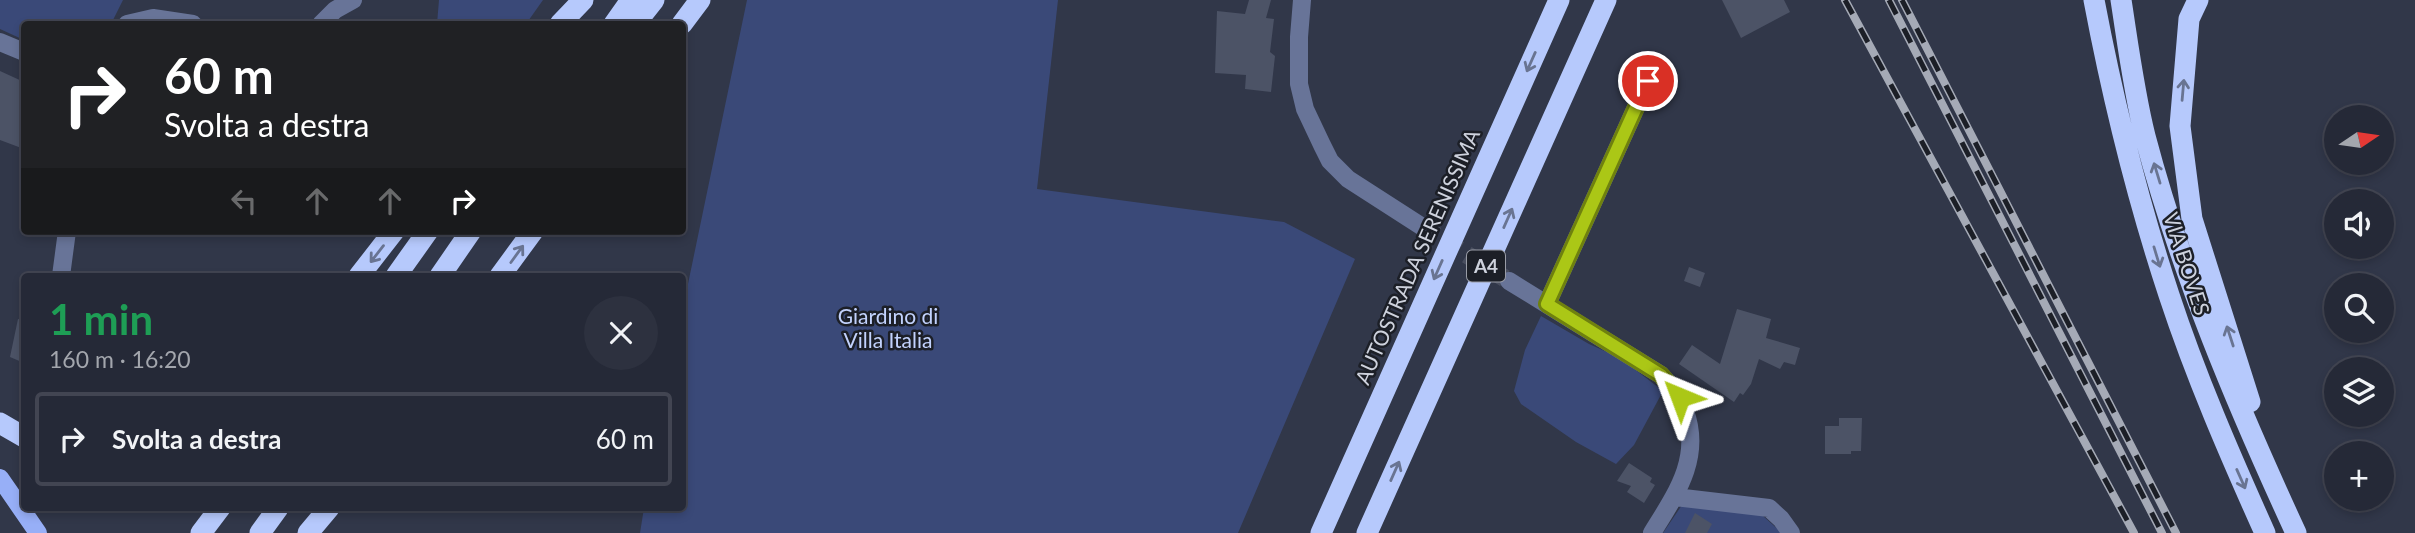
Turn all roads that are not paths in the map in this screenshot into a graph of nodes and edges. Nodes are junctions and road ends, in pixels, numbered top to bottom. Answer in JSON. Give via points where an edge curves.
{"nodes":[{"id":1,"x":353,"y":0,"type":"edge"},
{"id":2,"x":583,"y":0,"type":"edge"},
{"id":3,"x":589,"y":0,"type":"edge"},
{"id":4,"x":631,"y":0,"type":"edge"},
{"id":5,"x":654,"y":0,"type":"edge"},
{"id":6,"x":700,"y":0,"type":"edge"},
{"id":7,"x":1302,"y":0,"type":"edge"},
{"id":8,"x":1559,"y":0,"type":"edge"},
{"id":9,"x":1606,"y":0,"type":"edge"},
{"id":10,"x":2086,"y":0,"type":"edge"},
{"id":11,"x":2094,"y":0,"type":"edge"},
{"id":12,"x":2121,"y":0,"type":"edge"},
{"id":13,"x":2197,"y":0,"type":"edge"},
{"id":14,"x":140,"y":21,"type":"edge"},
{"id":15,"x":172,"y":21,"type":"edge"},
{"id":16,"x":324,"y":21,"type":"edge"},
{"id":17,"x":563,"y":21,"type":"edge"},
{"id":18,"x":574,"y":21,"type":"edge"},
{"id":19,"x":616,"y":21,"type":"edge"},
{"id":20,"x":637,"y":21,"type":"edge"},
{"id":21,"x":684,"y":21,"type":"edge"},
{"id":22,"x":0,"y":42,"type":"edge"},
{"id":23,"x":2102,"y":42,"type":"junction"},
{"id":24,"x":21,"y":51,"type":"edge"},
{"id":25,"x":1648,"y":81,"type":"dead end"},
{"id":26,"x":1421,"y":226,"type":"tunnel mouth"},
{"id":27,"x":66,"y":235,"type":"edge"},
{"id":28,"x":391,"y":235,"type":"edge"},
{"id":29,"x":425,"y":235,"type":"edge"},
{"id":30,"x":468,"y":235,"type":"edge"},
{"id":31,"x":530,"y":235,"type":"edge"},
{"id":32,"x":61,"y":273,"type":"edge"},
{"id":33,"x":361,"y":273,"type":"edge"},
{"id":34,"x":398,"y":273,"type":"edge"},
{"id":35,"x":442,"y":273,"type":"edge"},
{"id":36,"x":502,"y":273,"type":"edge"},
{"id":37,"x":1509,"y":281,"type":"tunnel mouth"},
{"id":38,"x":1547,"y":304,"type":"junction"},
{"id":39,"x":0,"y":423,"type":"edge"},
{"id":40,"x":21,"y":435,"type":"edge"},
{"id":41,"x":0,"y":478,"type":"edge"},
{"id":42,"x":2278,"y":495,"type":"junction"},
{"id":43,"x":1675,"y":498,"type":"junction"},
{"id":44,"x":0,"y":499,"type":"edge"},
{"id":45,"x":21,"y":508,"type":"edge"},
{"id":46,"x":23,"y":511,"type":"edge"},
{"id":47,"x":218,"y":511,"type":"edge"},
{"id":48,"x":276,"y":511,"type":"edge"},
{"id":49,"x":326,"y":511,"type":"edge"},
{"id":50,"x":30,"y":533,"type":"edge"},
{"id":51,"x":38,"y":533,"type":"edge"},
{"id":52,"x":201,"y":533,"type":"edge"},
{"id":53,"x":260,"y":533,"type":"edge"},
{"id":54,"x":308,"y":533,"type":"edge"},
{"id":55,"x":1321,"y":533,"type":"edge"},
{"id":56,"x":1367,"y":533,"type":"edge"},
{"id":57,"x":1653,"y":533,"type":"edge"},
{"id":58,"x":1791,"y":533,"type":"edge"},
{"id":59,"x":2265,"y":533,"type":"edge"},
{"id":60,"x":2296,"y":533,"type":"edge"}],
"edges":[{"from":1,"to":16,"type":"street"},
{"from":2,"to":17,"type":"highway"},
{"from":3,"to":18,"type":"highway"},
{"from":4,"to":19,"type":"highway"},
{"from":5,"to":20,"type":"highway"},
{"from":6,"to":21,"type":"highway"},
{"from":7,"to":26,"type":"street","via":[[1299,84],[1322,145],[1379,197]]},
{"from":8,"to":55,"type":"highway","name":"AUTOSTRADA SERENISSIMA","number":"A4","one_way":true},
{"from":56,"to":9,"type":"highway","number":"A4","one_way":true},
{"from":10,"to":23,"type":"highway"},
{"from":11,"to":23,"type":"highway","name":"VIA BOVES"},
{"from":42,"to":12,"type":"highway","name":"VIA BOVES","one_way":true,"via":[[2183,259],[2145,135]]},
{"from":42,"to":13,"type":"highway","name":"VIA BOVES","one_way":true,"via":[[2192,219],[2180,126],[2189,19]]},
{"from":14,"to":15,"type":"street"},
{"from":22,"to":24,"type":"street"},
{"from":23,"to":59,"type":"highway","name":"VIA BOVES","one_way":true,"via":[[2132,170],[2169,296]]},
{"from":25,"to":38,"type":"street"},
{"from":27,"to":32,"type":"street"},
{"from":28,"to":33,"type":"highway","one_way":true},
{"from":29,"to":34,"type":"highway"},
{"from":30,"to":35,"type":"highway"},
{"from":36,"to":31,"type":"highway","one_way":true},
{"from":37,"to":38,"type":"street"},
{"from":38,"to":43,"type":"street","via":[[1661,375],[1680,397],[1690,425],[1690,455]]},
{"from":39,"to":40,"type":"highway"},
{"from":41,"to":45,"type":"main road"},
{"from":42,"to":60,"type":"highway","name":"VIA BOVES"},
{"from":43,"to":57,"type":"street"},
{"from":43,"to":58,"type":"street","via":[[1769,508]]},
{"from":44,"to":50,"type":"main road"},
{"from":46,"to":51,"type":"main road"},
{"from":47,"to":52,"type":"highway"},
{"from":48,"to":53,"type":"highway"},
{"from":49,"to":54,"type":"highway"}]}
